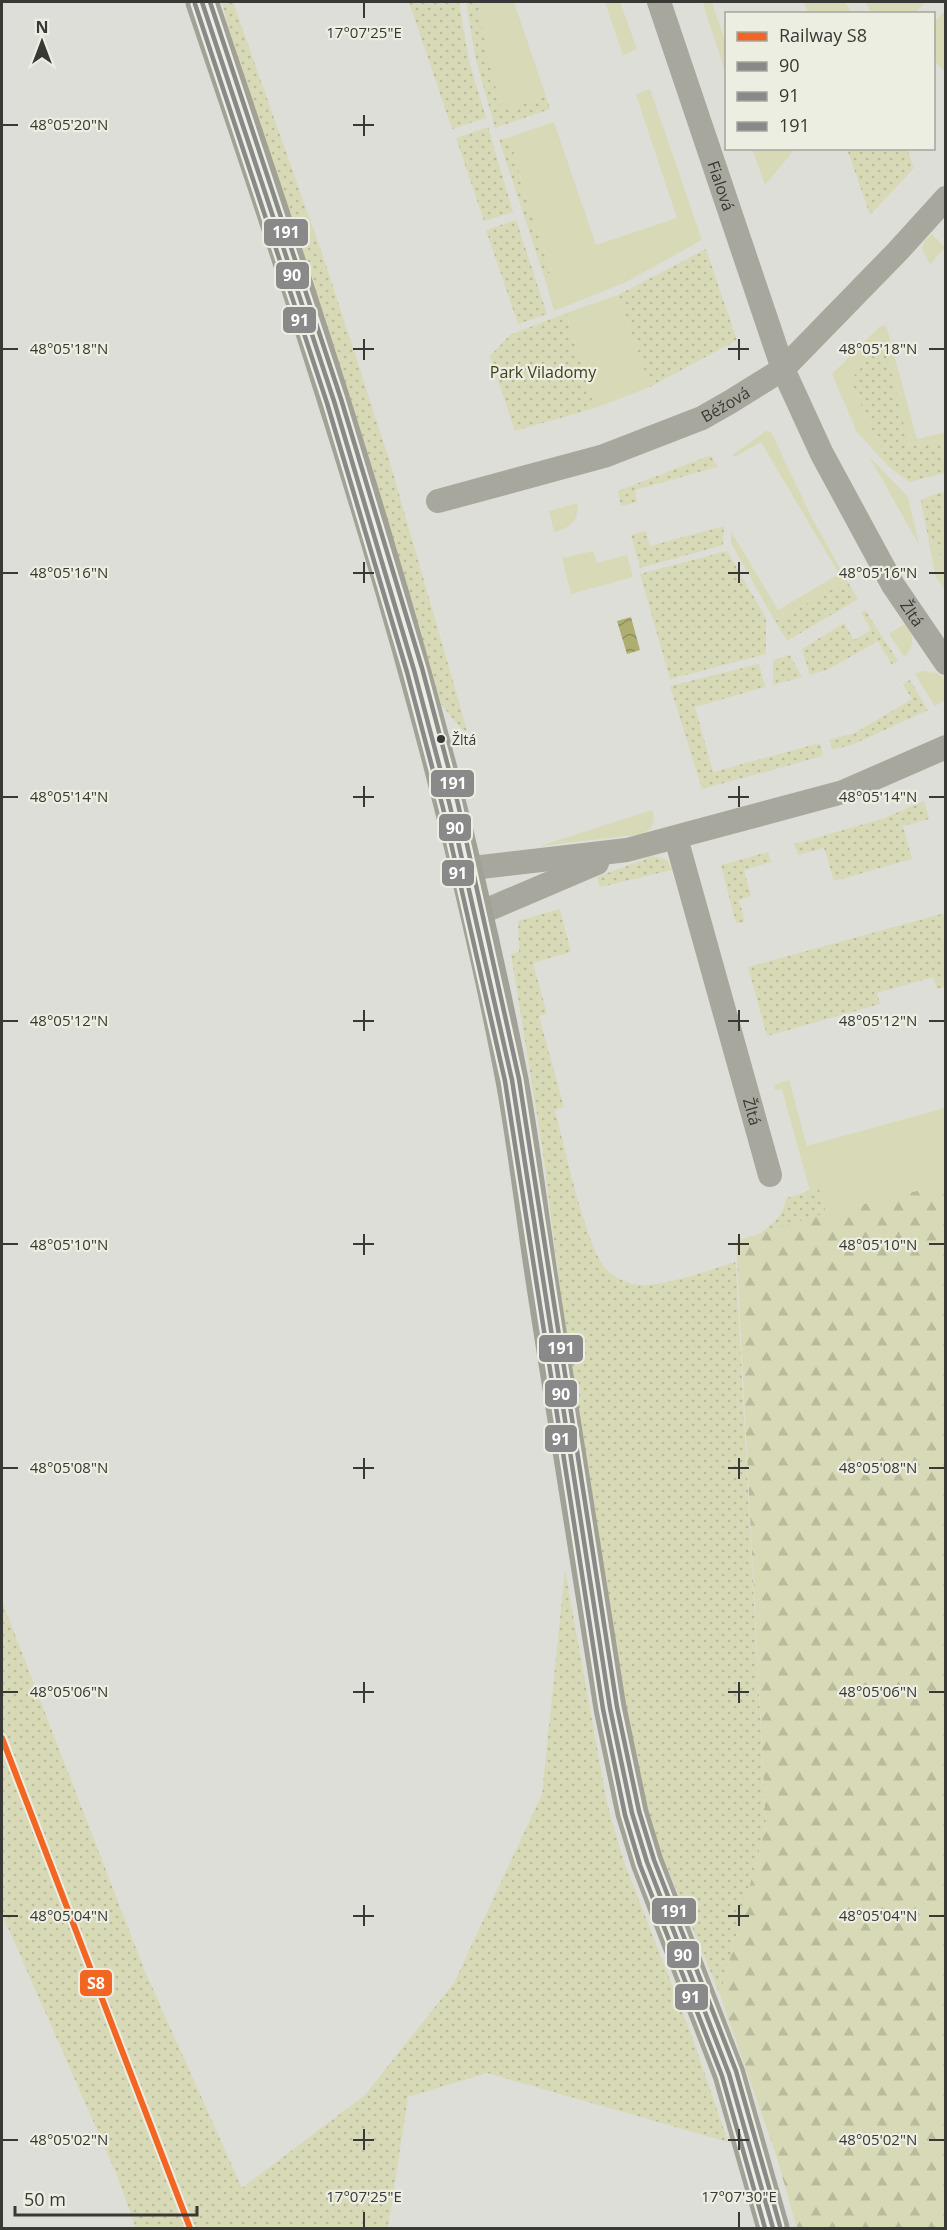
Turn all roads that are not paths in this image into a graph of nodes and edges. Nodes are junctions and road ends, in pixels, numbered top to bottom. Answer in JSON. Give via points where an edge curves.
{"nodes":[{"id":1,"x":202,"y":2,"type":"edge"},
{"id":2,"x":660,"y":2,"type":"edge"},
{"id":3,"x":945,"y":198,"type":"edge"},
{"id":4,"x":783,"y":369,"type":"junction"},
{"id":5,"x":438,"y":501,"type":"dead end"},
{"id":6,"x":945,"y":663,"type":"edge"},
{"id":7,"x":945,"y":747,"type":"edge"},
{"id":8,"x":676,"y":838,"type":"junction"},
{"id":9,"x":627,"y":850,"type":"junction"},
{"id":10,"x":464,"y":869,"type":"junction"},
{"id":11,"x":475,"y":915,"type":"junction"},
{"id":12,"x":770,"y":1175,"type":"dead end"},
{"id":13,"x":773,"y":2229,"type":"edge"}],
"edges":[{"from":1,"to":10,"type":"main road","via":[[273,210],[361,491],[415,674]]},
{"from":2,"to":4,"type":"street","name":"Fialová"},
{"from":3,"to":4,"type":"street","name":"Béžová"},
{"from":4,"to":5,"type":"street","name":"Béžová","via":[[702,418],[669,432],[604,456]]},
{"from":4,"to":6,"type":"street","name":"Žltá","via":[[822,454],[893,585]]},
{"from":7,"to":8,"type":"street","via":[[843,792]]},
{"from":8,"to":9,"type":"street"},
{"from":8,"to":12,"type":"street","name":"Žltá"},
{"from":9,"to":10,"type":"street"},
{"from":9,"to":11,"type":"street"},
{"from":10,"to":11,"type":"main road"},
{"from":11,"to":13,"type":"main road","via":[[512,1081],[610,1708],[632,1813],[647,1862],[729,2074]]}]}
